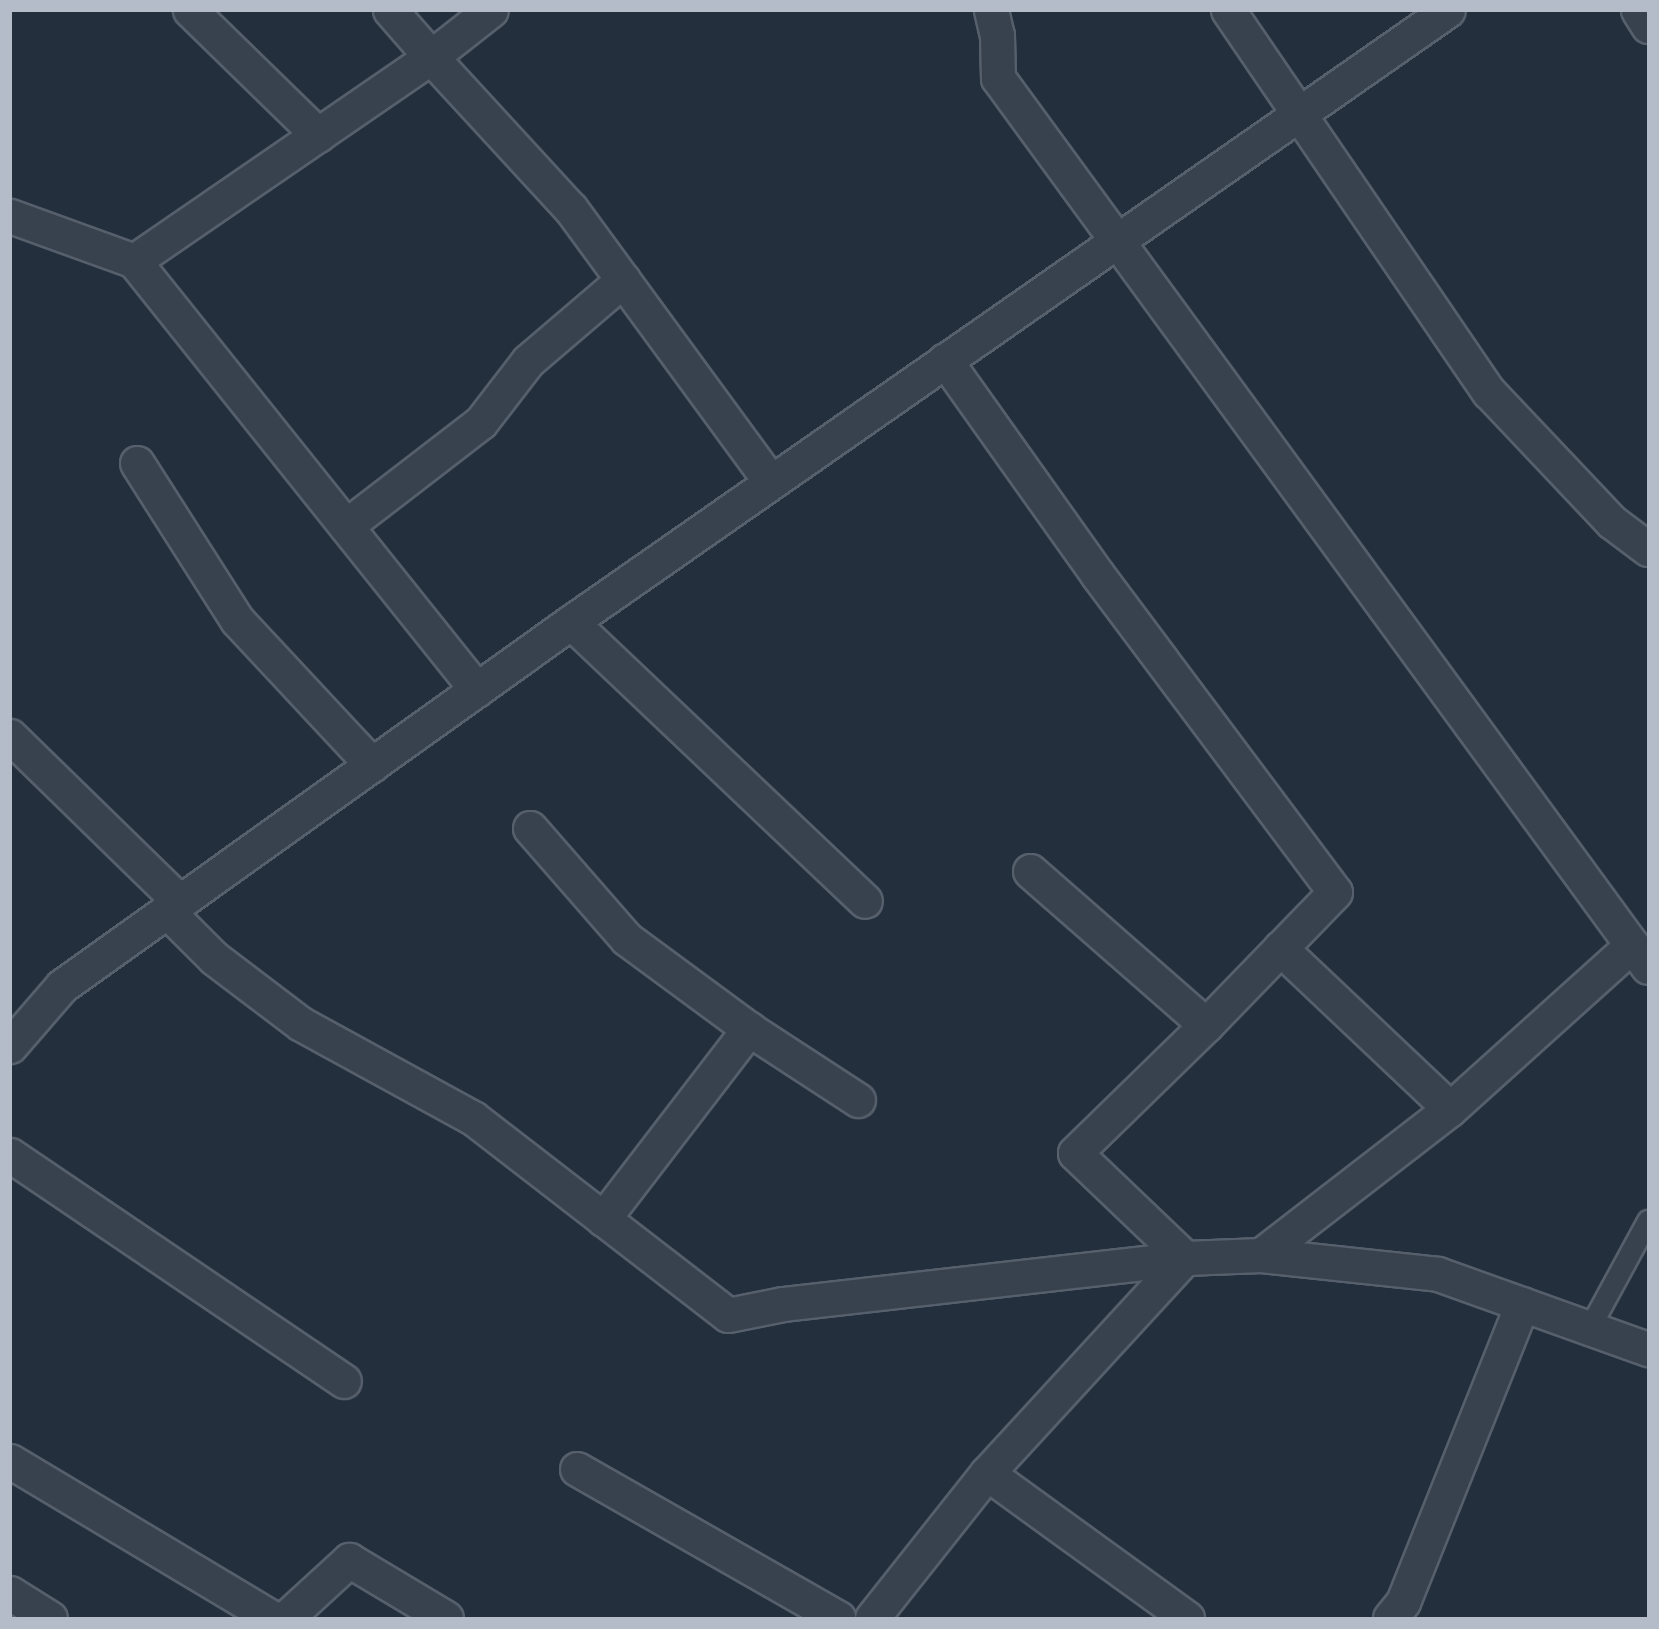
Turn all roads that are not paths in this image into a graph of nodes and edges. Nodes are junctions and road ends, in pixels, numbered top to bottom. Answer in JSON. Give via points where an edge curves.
{"nodes":[{"id":1,"x":190,"y":10,"type":"edge"},
{"id":2,"x":390,"y":10,"type":"edge"},
{"id":3,"x":491,"y":10,"type":"edge"},
{"id":4,"x":992,"y":10,"type":"edge"},
{"id":5,"x":1228,"y":10,"type":"edge"},
{"id":6,"x":1448,"y":10,"type":"edge"},
{"id":7,"x":1638,"y":10,"type":"edge"},
{"id":8,"x":1648,"y":26,"type":"edge"},
{"id":9,"x":431,"y":57,"type":"junction"},
{"id":10,"x":1297,"y":114,"type":"junction"},
{"id":11,"x":318,"y":135,"type":"junction"},
{"id":12,"x":10,"y":216,"type":"edge"},
{"id":13,"x":1118,"y":239,"type":"junction"},
{"id":14,"x":134,"y":261,"type":"junction"},
{"id":15,"x":623,"y":280,"type":"junction"},
{"id":16,"x":945,"y":360,"type":"junction"},
{"id":17,"x":137,"y":463,"type":"dead end"},
{"id":18,"x":771,"y":482,"type":"junction"},
{"id":19,"x":346,"y":526,"type":"junction"},
{"id":20,"x":1648,"y":549,"type":"edge"},
{"id":21,"x":571,"y":622,"type":"junction"},
{"id":22,"x":477,"y":690,"type":"junction"},
{"id":23,"x":10,"y":736,"type":"edge"},
{"id":24,"x":372,"y":765,"type":"junction"},
{"id":25,"x":530,"y":828,"type":"dead end"},
{"id":26,"x":1030,"y":871,"type":"dead end"},
{"id":27,"x":865,"y":901,"type":"dead end"},
{"id":28,"x":173,"y":907,"type":"junction"},
{"id":29,"x":1280,"y":948,"type":"junction"},
{"id":30,"x":1640,"y":956,"type":"edge"},
{"id":31,"x":1206,"y":1025,"type":"junction"},
{"id":32,"x":749,"y":1029,"type":"junction"},
{"id":33,"x":10,"y":1046,"type":"edge"},
{"id":34,"x":858,"y":1100,"type":"dead end"},
{"id":35,"x":1450,"y":1109,"type":"junction"},
{"id":36,"x":10,"y":1155,"type":"edge"},
{"id":37,"x":603,"y":1218,"type":"junction"},
{"id":38,"x":1648,"y":1221,"type":"edge"},
{"id":39,"x":1261,"y":1255,"type":"junction"},
{"id":40,"x":1185,"y":1258,"type":"junction"},
{"id":41,"x":1522,"y":1304,"type":"junction"},
{"id":42,"x":1590,"y":1328,"type":"junction"},
{"id":43,"x":1648,"y":1349,"type":"edge"},
{"id":44,"x":344,"y":1381,"type":"dead end"},
{"id":45,"x":10,"y":1461,"type":"edge"},
{"id":46,"x":577,"y":1469,"type":"dead end"},
{"id":47,"x":987,"y":1473,"type":"junction"},
{"id":48,"x":10,"y":1593,"type":"edge"},
{"id":49,"x":50,"y":1618,"type":"edge"},
{"id":50,"x":272,"y":1618,"type":"edge"},
{"id":51,"x":286,"y":1618,"type":"edge"},
{"id":52,"x":446,"y":1618,"type":"edge"},
{"id":53,"x":837,"y":1618,"type":"edge"},
{"id":54,"x":872,"y":1618,"type":"edge"},
{"id":55,"x":1187,"y":1618,"type":"edge"},
{"id":56,"x":1390,"y":1618,"type":"edge"}],
"edges":[{"from":1,"to":11,"type":"street"},
{"from":2,"to":9,"type":"street"},
{"from":3,"to":9,"type":"street"},
{"from":4,"to":13,"type":"street","via":[[998,78]]},
{"from":5,"to":10,"type":"street"},
{"from":6,"to":10,"type":"street"},
{"from":7,"to":8,"type":"street"},
{"from":9,"to":11,"type":"street"},
{"from":9,"to":15,"type":"street","via":[[571,209]]},
{"from":10,"to":13,"type":"street"},
{"from":10,"to":20,"type":"street","via":[[1489,392],[1612,522]]},
{"from":11,"to":14,"type":"street"},
{"from":12,"to":14,"type":"street"},
{"from":13,"to":16,"type":"street"},
{"from":13,"to":30,"type":"street"},
{"from":14,"to":19,"type":"street"},
{"from":15,"to":18,"type":"street"},
{"from":15,"to":19,"type":"street","via":[[528,361],[481,422]]},
{"from":16,"to":18,"type":"street"},
{"from":16,"to":29,"type":"street","via":[[1097,574],[1335,892]]},
{"from":17,"to":24,"type":"street","via":[[237,620]]},
{"from":18,"to":21,"type":"street"},
{"from":19,"to":22,"type":"street"},
{"from":21,"to":22,"type":"street"},
{"from":21,"to":27,"type":"street"},
{"from":22,"to":24,"type":"street"},
{"from":23,"to":28,"type":"street"},
{"from":24,"to":28,"type":"street"},
{"from":25,"to":32,"type":"street","via":[[627,939]]},
{"from":26,"to":31,"type":"street"},
{"from":28,"to":33,"type":"street","via":[[62,986]]},
{"from":28,"to":37,"type":"street","via":[[214,958],[301,1024],[473,1118]]},
{"from":29,"to":31,"type":"street"},
{"from":29,"to":35,"type":"street"},
{"from":30,"to":35,"type":"street"},
{"from":31,"to":40,"type":"street","via":[[1075,1153]]},
{"from":32,"to":34,"type":"street"},
{"from":32,"to":37,"type":"street"},
{"from":35,"to":39,"type":"street"},
{"from":36,"to":44,"type":"street"},
{"from":37,"to":40,"type":"street","via":[[728,1315],[783,1304]]},
{"from":38,"to":42,"type":"lane"},
{"from":39,"to":40,"type":"street"},
{"from":39,"to":41,"type":"street","via":[[1438,1274]]},
{"from":40,"to":47,"type":"street"},
{"from":41,"to":42,"type":"street"},
{"from":41,"to":56,"type":"street","via":[[1403,1602]]},
{"from":42,"to":43,"type":"street"},
{"from":45,"to":50,"type":"street"},
{"from":46,"to":53,"type":"street"},
{"from":47,"to":54,"type":"street"},
{"from":47,"to":55,"type":"street"},
{"from":48,"to":49,"type":"street"},
{"from":51,"to":52,"type":"street","via":[[349,1560]]}]}
